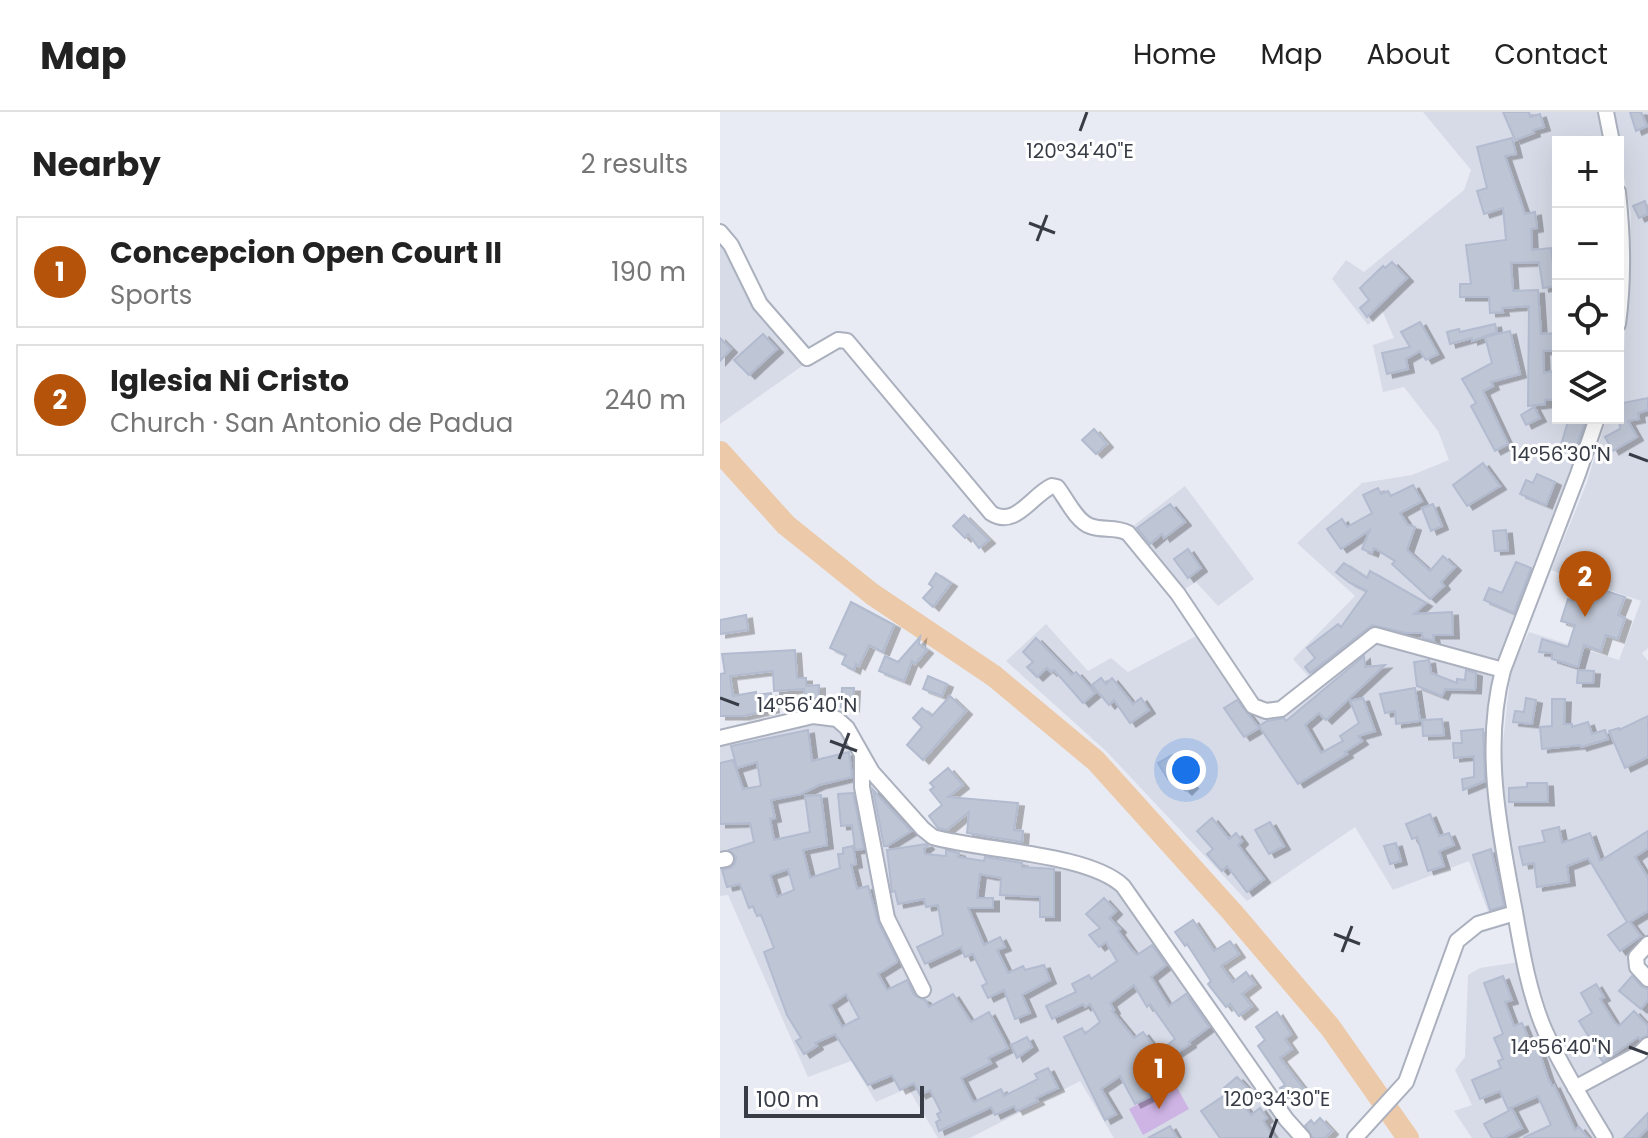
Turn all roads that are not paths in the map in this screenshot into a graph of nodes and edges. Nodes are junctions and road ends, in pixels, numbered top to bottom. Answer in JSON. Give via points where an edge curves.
{"nodes":[{"id":1,"x":1606,"y":112,"type":"edge"},
{"id":2,"x":1611,"y":136,"type":"edge"},
{"id":3,"x":1620,"y":208,"type":"edge"},
{"id":4,"x":720,"y":232,"type":"edge"},
{"id":5,"x":1622,"y":280,"type":"edge"},
{"id":6,"x":1595,"y":424,"type":"edge"},
{"id":7,"x":1503,"y":670,"type":"junction"},
{"id":8,"x":720,"y":738,"type":"edge"},
{"id":9,"x":862,"y":757,"type":"junction"},
{"id":10,"x":1515,"y":913,"type":"junction"},
{"id":11,"x":1648,"y":944,"type":"edge"},
{"id":12,"x":1648,"y":979,"type":"edge"},
{"id":13,"x":923,"y":990,"type":"dead end"},
{"id":14,"x":1648,"y":1045,"type":"edge"},
{"id":15,"x":1575,"y":1088,"type":"junction"},
{"id":16,"x":1303,"y":1138,"type":"edge"},
{"id":17,"x":1355,"y":1138,"type":"edge"},
{"id":18,"x":1605,"y":1138,"type":"edge"}],
"edges":[{"from":1,"to":2,"type":"street"},
{"from":3,"to":5,"type":"street"},
{"from":4,"to":7,"type":"street","via":[[760,304],[807,358],[838,340],[847,341],[991,513],[1012,517],[1052,486],[1085,524],[1128,533],[1178,594],[1253,706],[1281,709],[1375,635]]},
{"from":6,"to":7,"type":"street"},
{"from":7,"to":10,"type":"street","via":[[1493,745],[1500,833]]},
{"from":8,"to":9,"type":"street","via":[[813,716],[837,719]]},
{"from":9,"to":13,"type":"street","via":[[862,787],[887,918]]},
{"from":9,"to":16,"type":"street","via":[[933,837],[1059,860],[1115,878]]},
{"from":10,"to":15,"type":"street","via":[[1523,961],[1545,1030]]},
{"from":10,"to":17,"type":"street","via":[[1478,924],[1457,941],[1406,1082]]},
{"from":11,"to":12,"type":"street","via":[[1636,957]]},
{"from":14,"to":15,"type":"street"},
{"from":15,"to":18,"type":"street"}]}
